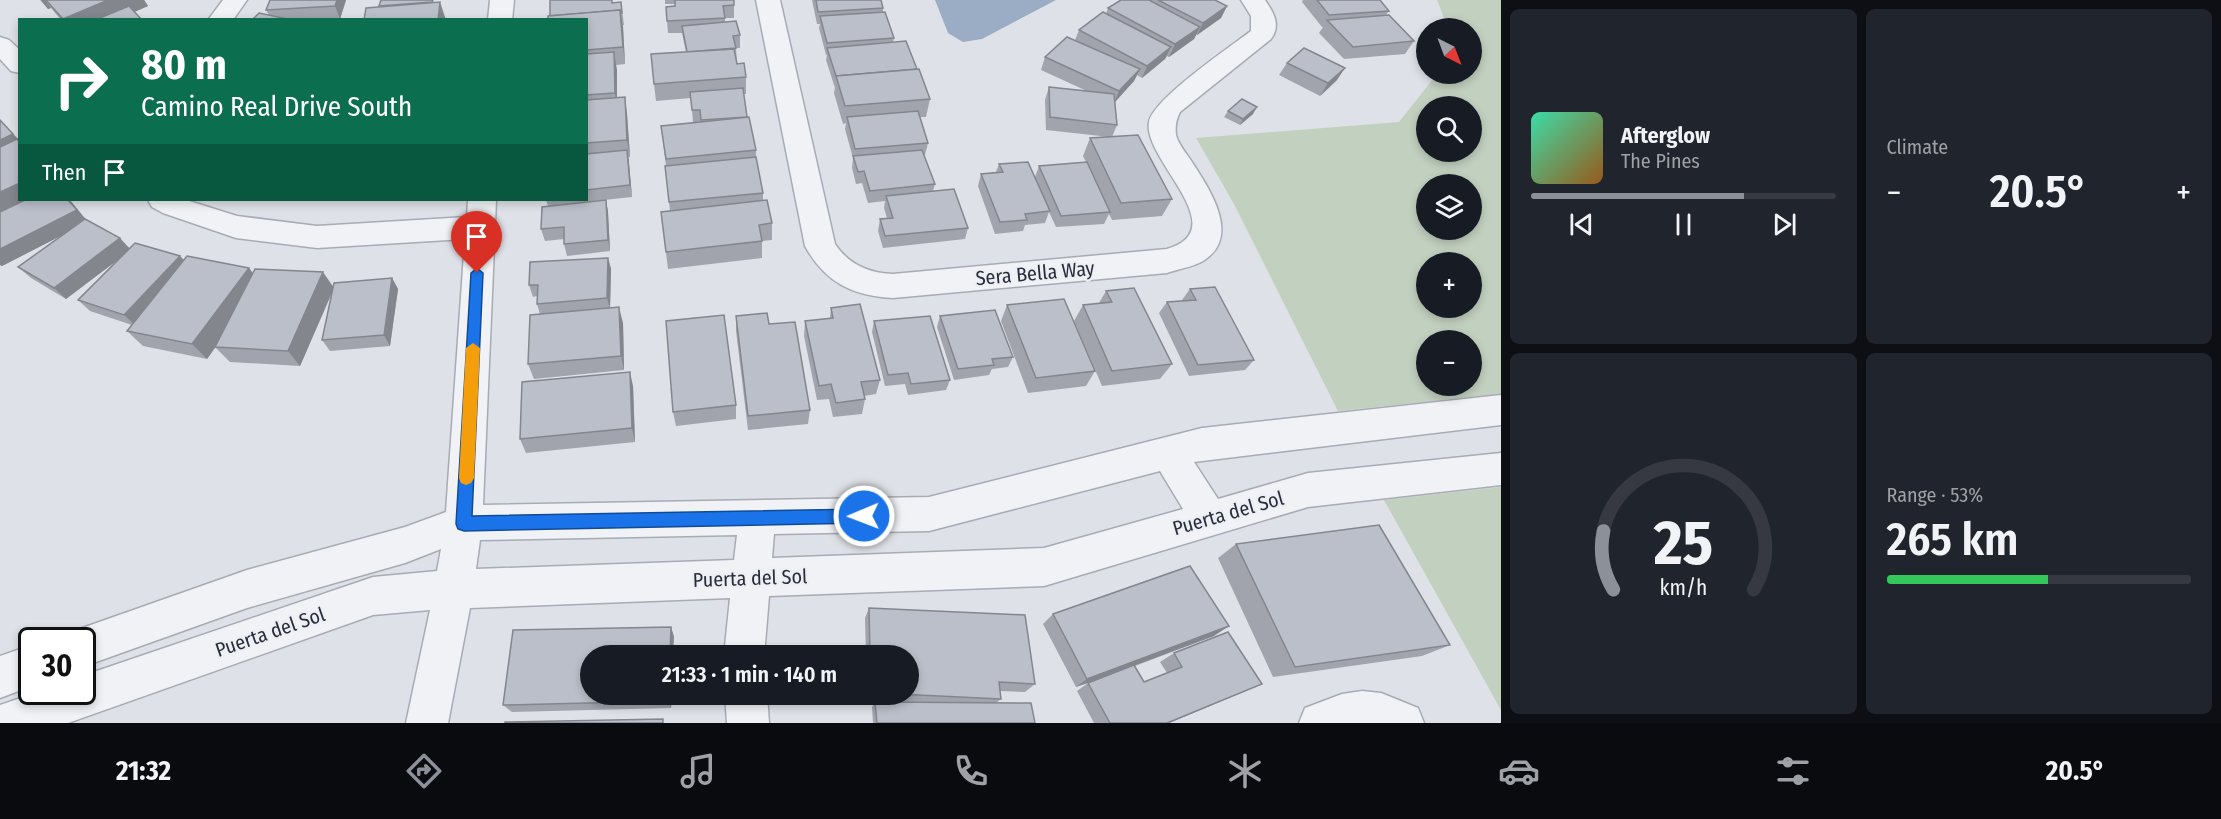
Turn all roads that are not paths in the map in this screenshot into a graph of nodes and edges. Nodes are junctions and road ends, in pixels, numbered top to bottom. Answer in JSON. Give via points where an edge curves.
{"nodes":[{"id":1,"x":235,"y":0,"type":"edge"},
{"id":2,"x":502,"y":0,"type":"edge"},
{"id":3,"x":768,"y":0,"type":"edge"},
{"id":4,"x":1253,"y":0,"type":"edge"},
{"id":5,"x":222,"y":18,"type":"edge"},
{"id":6,"x":500,"y":18,"type":"edge"},
{"id":7,"x":0,"y":45,"type":"edge"},
{"id":8,"x":18,"y":63,"type":"edge"},
{"id":9,"x":164,"y":201,"type":"edge"},
{"id":10,"x":481,"y":213,"type":"edge"},
{"id":11,"x":1501,"y":410,"type":"edge"},
{"id":12,"x":1168,"y":452,"type":"junction"},
{"id":13,"x":1501,"y":469,"type":"edge"},
{"id":14,"x":1209,"y":518,"type":"junction"},
{"id":15,"x":757,"y":519,"type":"junction"},
{"id":16,"x":464,"y":524,"type":"junction"},
{"id":17,"x":752,"y":578,"type":"junction"},
{"id":18,"x":454,"y":590,"type":"junction"},
{"id":19,"x":96,"y":642,"type":"edge"},
{"id":20,"x":745,"y":645,"type":"edge"},
{"id":21,"x":18,"y":670,"type":"edge"},
{"id":22,"x":0,"y":677,"type":"edge"},
{"id":23,"x":747,"y":705,"type":"edge"},
{"id":24,"x":8,"y":723,"type":"edge"},
{"id":25,"x":426,"y":723,"type":"edge"},
{"id":26,"x":748,"y":723,"type":"edge"},
{"id":27,"x":1320,"y":723,"type":"edge"},
{"id":28,"x":1403,"y":723,"type":"edge"}],
"edges":[{"from":1,"to":5,"type":"street"},
{"from":2,"to":6,"type":"street"},
{"from":3,"to":4,"type":"street","name":"Sera Bella Way","via":[[820,246],[848,276],[868,284],[893,286],[1167,261],[1199,250],[1208,235],[1209,219],[1163,137],[1162,121],[1170,107],[1262,34],[1265,20]]},
{"from":7,"to":8,"type":"street"},
{"from":9,"to":10,"type":"street","via":[[236,227],[317,237]]},
{"from":10,"to":16,"type":"street"},
{"from":11,"to":12,"type":"street","via":[[1202,444]]},
{"from":12,"to":14,"type":"street"},
{"from":12,"to":15,"type":"street","via":[[929,514]]},
{"from":13,"to":14,"type":"street","name":"Puerta del Sol","via":[[1308,490]]},
{"from":14,"to":17,"type":"street","name":"Puerta del Sol","via":[[1044,567]]},
{"from":15,"to":16,"type":"street"},
{"from":15,"to":17,"type":"street"},
{"from":16,"to":18,"type":"street"},
{"from":16,"to":19,"type":"street","via":[[247,589]]},
{"from":17,"to":18,"type":"street","name":"Puerta del Sol"},
{"from":17,"to":20,"type":"street"},
{"from":18,"to":24,"type":"street","name":"Puerta del Sol","via":[[373,596]]},
{"from":18,"to":25,"type":"street"},
{"from":21,"to":22,"type":"street"},
{"from":23,"to":26,"type":"street"},
{"from":27,"to":28,"type":"street","via":[[1351,712],[1384,713]]}]}
